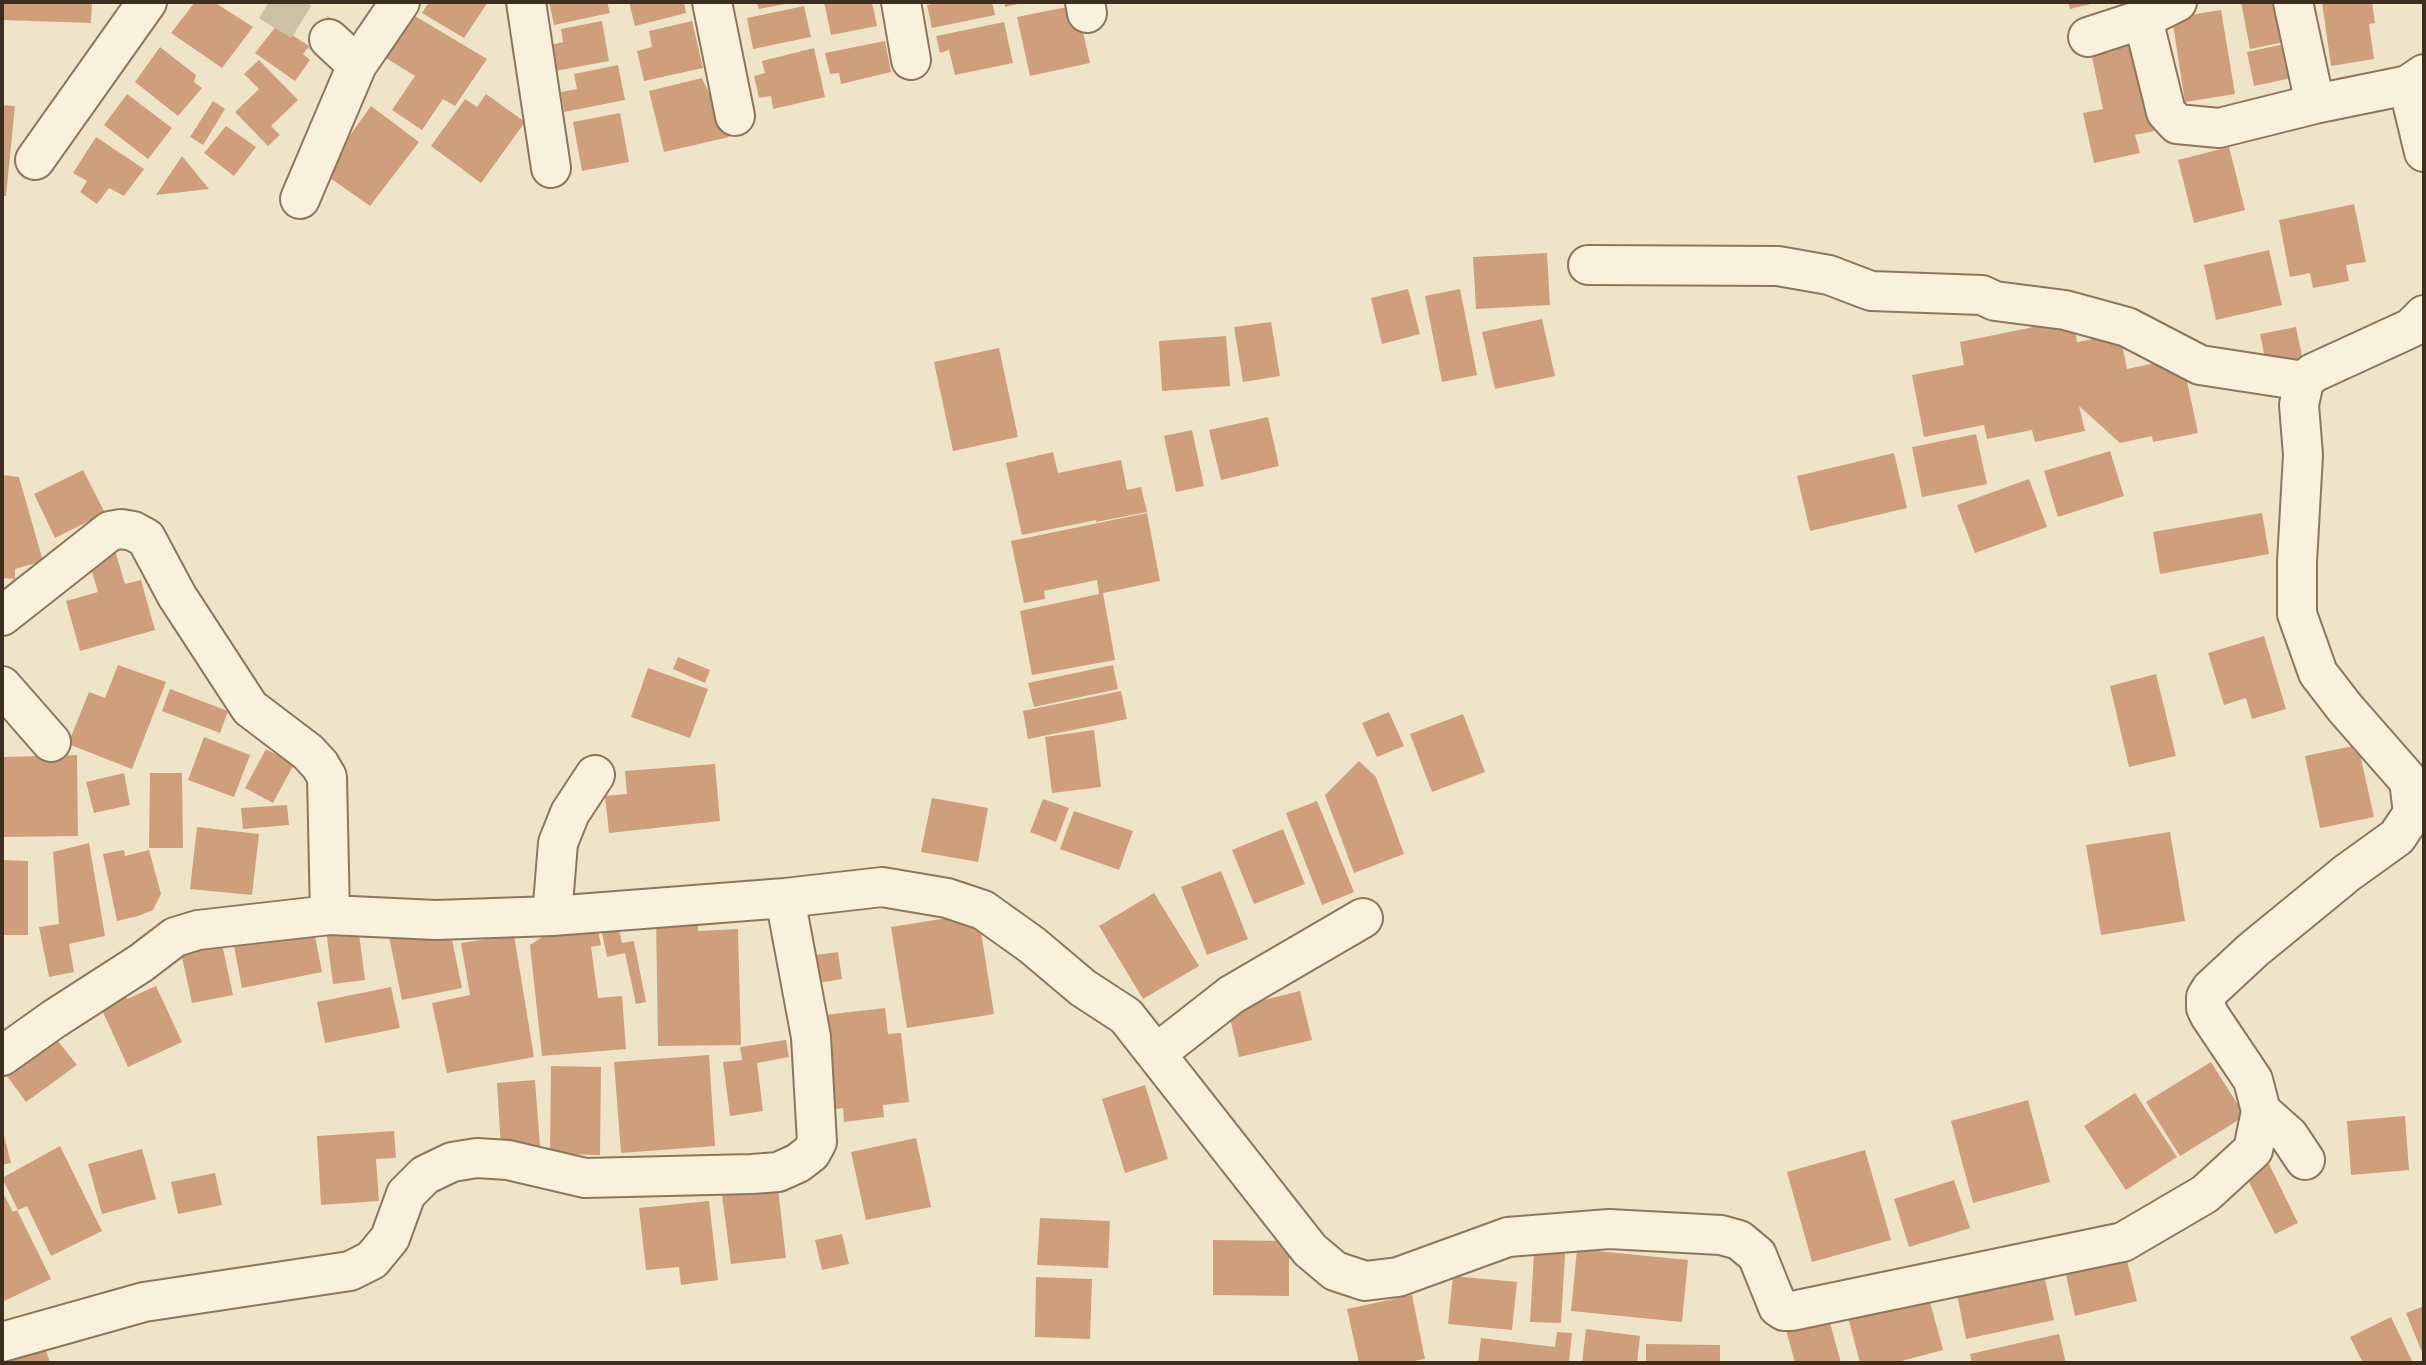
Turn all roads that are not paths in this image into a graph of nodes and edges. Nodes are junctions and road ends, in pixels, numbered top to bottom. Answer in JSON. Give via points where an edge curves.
{"nodes":[{"id":1,"x":147,"y":2,"type":"edge"},
{"id":2,"x":400,"y":2,"type":"edge"},
{"id":3,"x":526,"y":2,"type":"edge"},
{"id":4,"x":712,"y":2,"type":"edge"},
{"id":5,"x":901,"y":2,"type":"edge"},
{"id":6,"x":2177,"y":2,"type":"edge"},
{"id":7,"x":2294,"y":2,"type":"edge"},
{"id":8,"x":2143,"y":19,"type":"junction"},
{"id":9,"x":2088,"y":37,"type":"dead end"},
{"id":10,"x":329,"y":39,"type":"tunnel mouth"},
{"id":11,"x":911,"y":60,"type":"dead end"},
{"id":12,"x":357,"y":65,"type":"junction"},
{"id":13,"x":2416,"y":80,"type":"edge"},
{"id":14,"x":2315,"y":104,"type":"junction"},
{"id":15,"x":735,"y":116,"type":"dead end"},
{"id":16,"x":2424,"y":152,"type":"edge"},
{"id":17,"x":35,"y":160,"type":"dead end"},
{"id":18,"x":551,"y":168,"type":"dead end"},
{"id":19,"x":300,"y":198,"type":"dead end"},
{"id":20,"x":1588,"y":265,"type":"dead end"},
{"id":21,"x":2424,"y":315,"type":"edge"},
{"id":22,"x":2304,"y":381,"type":"junction"},
{"id":23,"x":2,"y":616,"type":"edge"},
{"id":24,"x":2,"y":686,"type":"edge"},
{"id":25,"x":51,"y":741,"type":"dead end"},
{"id":26,"x":595,"y":775,"type":"dead end"},
{"id":27,"x":785,"y":898,"type":"junction"},
{"id":28,"x":330,"y":915,"type":"junction"},
{"id":29,"x":552,"y":916,"type":"junction"},
{"id":30,"x":1363,"y":918,"type":"dead end"},
{"id":31,"x":1157,"y":1054,"type":"junction"},
{"id":32,"x":2,"y":1056,"type":"edge"},
{"id":33,"x":2260,"y":1111,"type":"junction"},
{"id":34,"x":2305,"y":1160,"type":"dead end"},
{"id":35,"x":2,"y":1342,"type":"edge"}],
"edges":[{"from":1,"to":17,"type":"street"},
{"from":2,"to":12,"type":"street"},
{"from":3,"to":18,"type":"street"},
{"from":4,"to":15,"type":"street"},
{"from":5,"to":11,"type":"street"},
{"from":6,"to":8,"type":"street"},
{"from":7,"to":14,"type":"street"},
{"from":8,"to":9,"type":"street"},
{"from":8,"to":14,"type":"street","via":[[2166,112],[2177,124],[2219,128]]},
{"from":10,"to":12,"type":"street"},
{"from":12,"to":19,"type":"street"},
{"from":13,"to":14,"type":"street"},
{"from":13,"to":16,"type":"street"},
{"from":20,"to":22,"type":"street","via":[[1778,266],[1829,275],[1871,290],[1982,295],[2127,327],[2200,365]]},
{"from":21,"to":22,"type":"street","via":[[2411,328]]},
{"from":22,"to":33,"type":"street","via":[[2299,405],[2303,455],[2297,614],[2318,673],[2409,781],[2413,813],[2397,837],[2253,950],[2206,997],[2206,1008],[2253,1080]]},
{"from":23,"to":28,"type":"street","via":[[110,531],[133,531],[146,538],[177,596],[250,708],[308,752],[327,778]]},
{"from":24,"to":25,"type":"street"},
{"from":26,"to":29,"type":"street","via":[[570,813],[558,843]]},
{"from":27,"to":29,"type":"street"},
{"from":27,"to":31,"type":"street","via":[[881,887],[947,898],[983,911],[1126,1016]]},
{"from":27,"to":35,"type":"street","via":[[811,1037],[817,1142],[798,1163],[778,1172],[752,1174],[585,1178],[508,1160],[452,1162],[425,1174],[406,1194],[390,1238],[372,1260],[350,1270],[144,1302]]},
{"from":28,"to":29,"type":"street","via":[[436,920]]},
{"from":28,"to":32,"type":"street","via":[[198,930],[175,937]]},
{"from":30,"to":31,"type":"street","via":[[1231,995]]},
{"from":31,"to":33,"type":"street","via":[[1310,1250],[1335,1271],[1365,1281],[1398,1277],[1508,1237],[1609,1229],[1721,1235],[1740,1240],[1757,1255],[1774,1300],[1784,1311],[2123,1242],[2206,1194],[2253,1150]]},
{"from":33,"to":34,"type":"street","via":[[2288,1136]]}]}
